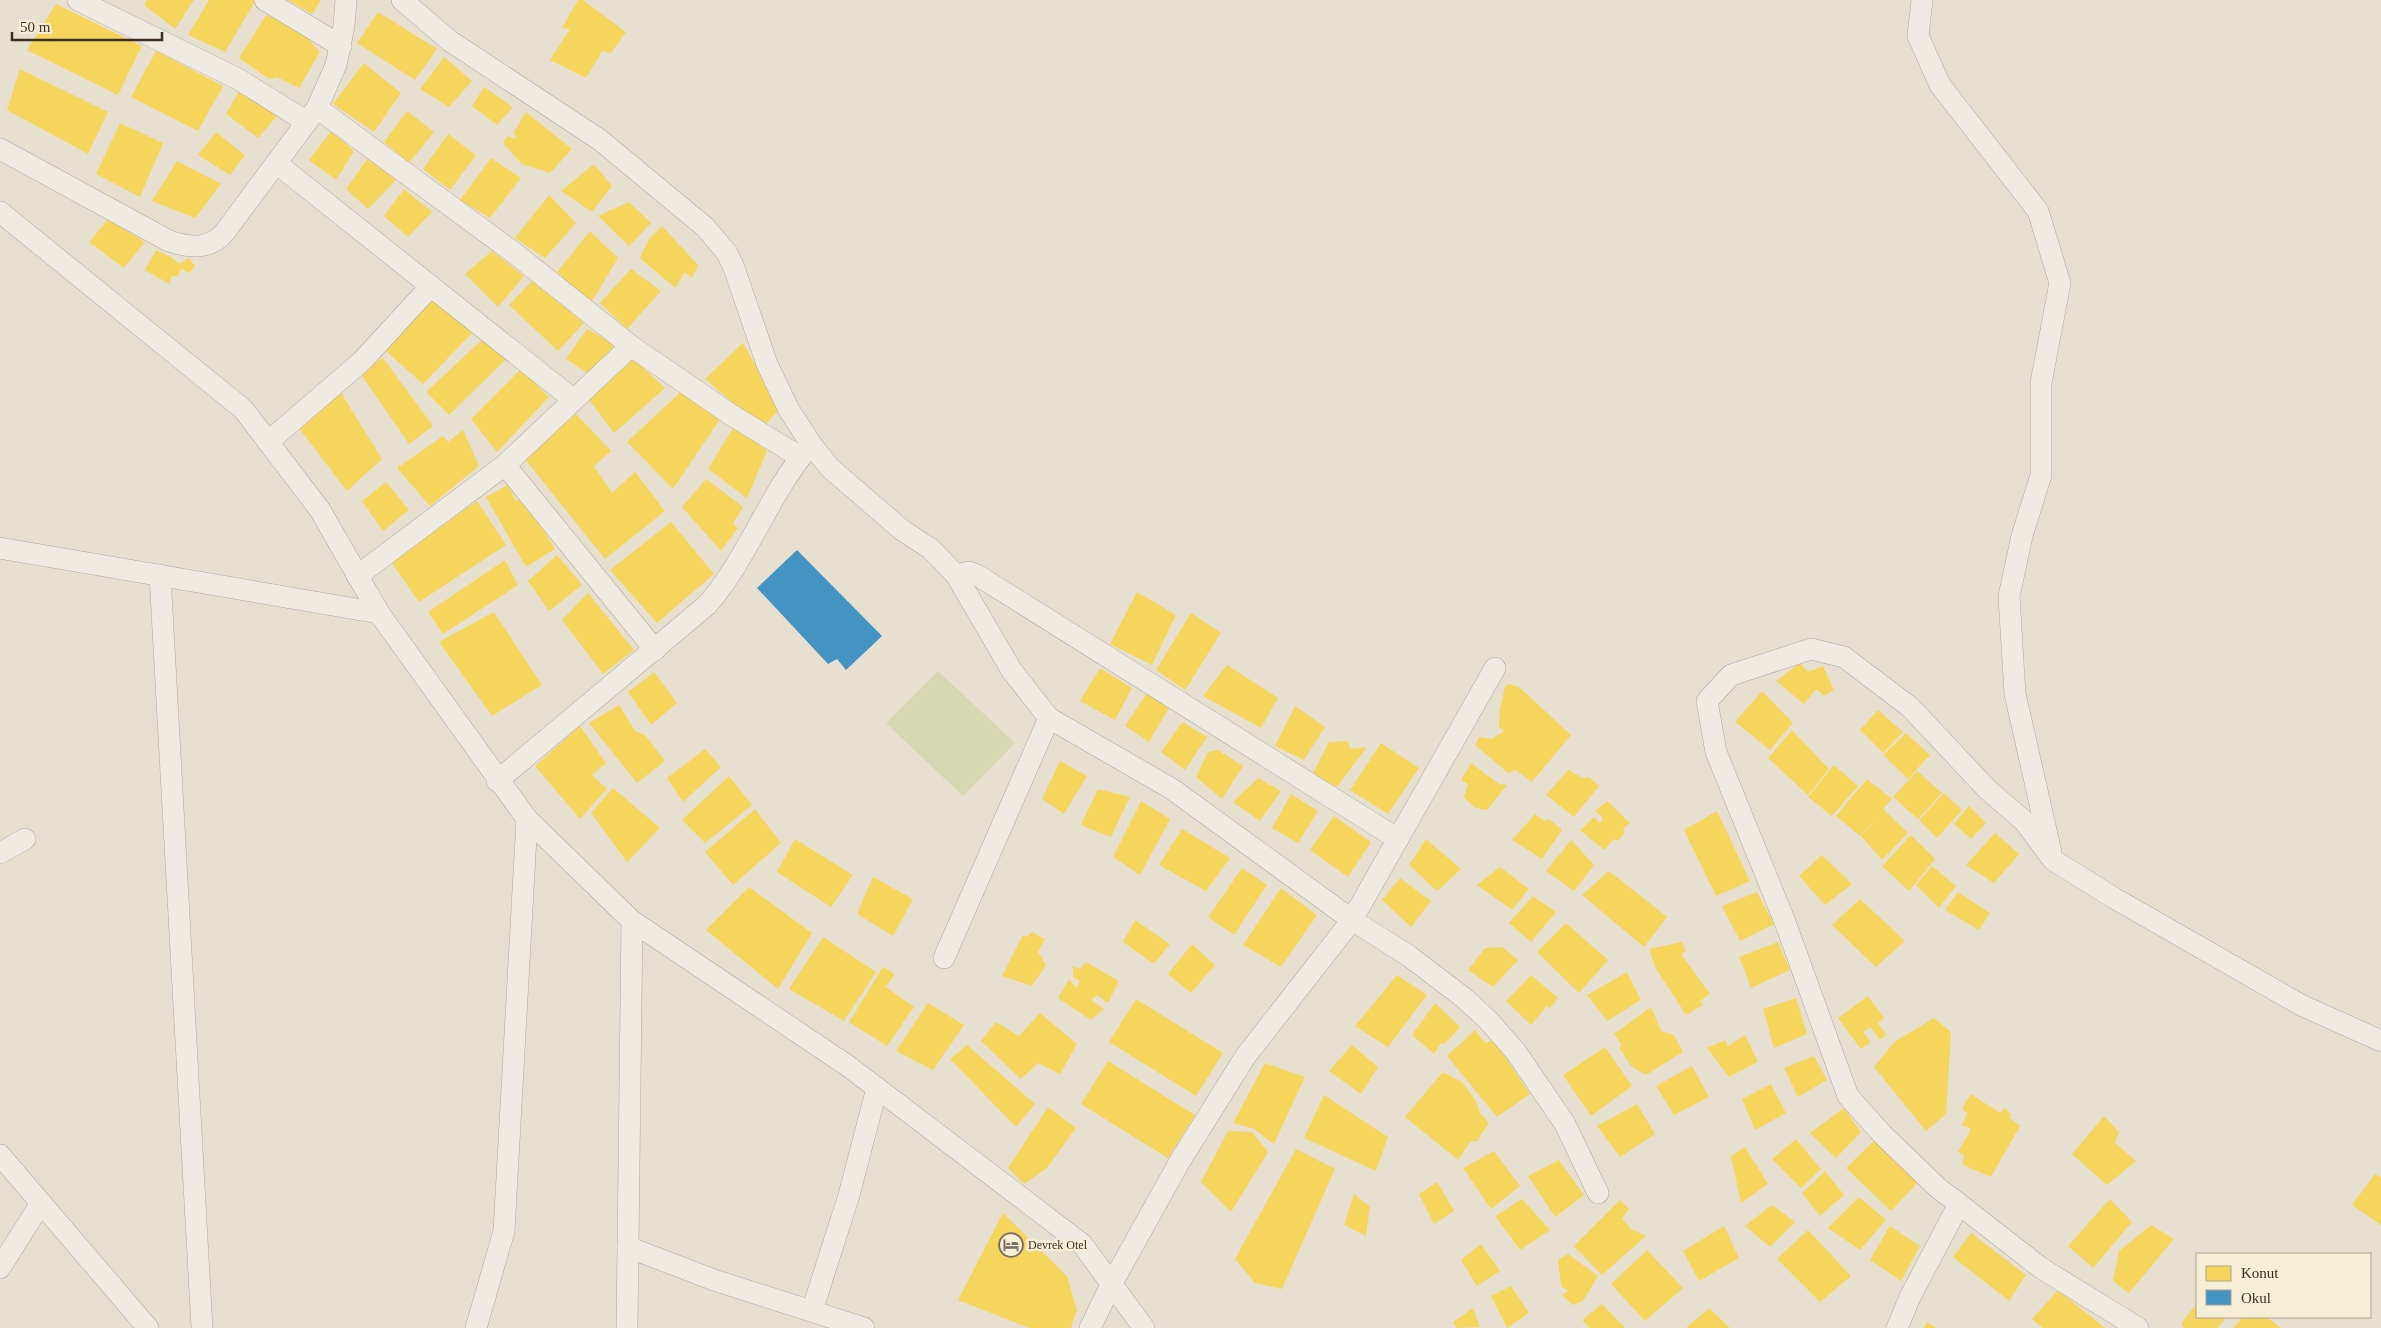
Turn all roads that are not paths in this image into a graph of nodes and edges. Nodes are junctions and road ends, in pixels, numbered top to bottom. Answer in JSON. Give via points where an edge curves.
{"nodes":[{"id":1,"x":78,"y":0,"type":"edge"},
{"id":2,"x":265,"y":0,"type":"edge"},
{"id":3,"x":346,"y":0,"type":"edge"},
{"id":4,"x":402,"y":0,"type":"edge"},
{"id":5,"x":1922,"y":0,"type":"edge"},
{"id":6,"x":341,"y":46,"type":"junction"},
{"id":7,"x":312,"y":115,"type":"junction"},
{"id":8,"x":0,"y":149,"type":"edge"},
{"id":9,"x":276,"y":163,"type":"junction"},
{"id":10,"x":0,"y":212,"type":"edge"},
{"id":11,"x":431,"y":286,"type":"junction"},
{"id":12,"x":631,"y":346,"type":"junction"},
{"id":13,"x":574,"y":400,"type":"junction"},
{"id":14,"x":268,"y":442,"type":"junction"},
{"id":15,"x":806,"y":450,"type":"junction"},
{"id":16,"x":505,"y":465,"type":"junction"},
{"id":17,"x":0,"y":548,"type":"edge"},
{"id":18,"x":160,"y":575,"type":"junction"},
{"id":19,"x":357,"y":576,"type":"junction"},
{"id":20,"x":956,"y":576,"type":"junction"},
{"id":21,"x":378,"y":613,"type":"junction"},
{"id":22,"x":655,"y":650,"type":"junction"},
{"id":23,"x":1495,"y":668,"type":"dead end"},
{"id":24,"x":1049,"y":718,"type":"junction"},
{"id":25,"x":497,"y":781,"type":"junction"},
{"id":26,"x":527,"y":819,"type":"junction"},
{"id":27,"x":25,"y":839,"type":"dead end"},
{"id":28,"x":1398,"y":839,"type":"junction"},
{"id":29,"x":0,"y":853,"type":"edge"},
{"id":30,"x":2053,"y":860,"type":"junction"},
{"id":31,"x":1352,"y":920,"type":"junction"},
{"id":32,"x":632,"y":921,"type":"junction"},
{"id":33,"x":944,"y":958,"type":"dead end"},
{"id":34,"x":2381,"y":1041,"type":"edge"},
{"id":35,"x":877,"y":1088,"type":"junction"},
{"id":36,"x":0,"y":1155,"type":"edge"},
{"id":37,"x":1598,"y":1193,"type":"dead end"},
{"id":38,"x":41,"y":1203,"type":"junction"},
{"id":39,"x":1958,"y":1204,"type":"junction"},
{"id":40,"x":628,"y":1247,"type":"junction"},
{"id":41,"x":0,"y":1268,"type":"edge"},
{"id":42,"x":1111,"y":1285,"type":"junction"},
{"id":43,"x":812,"y":1311,"type":"junction"},
{"id":44,"x":2134,"y":1327,"type":"edge"},
{"id":45,"x":148,"y":1328,"type":"edge"},
{"id":46,"x":202,"y":1328,"type":"edge"},
{"id":47,"x":476,"y":1328,"type":"edge"},
{"id":48,"x":627,"y":1328,"type":"edge"},
{"id":49,"x":864,"y":1328,"type":"edge"},
{"id":50,"x":1090,"y":1328,"type":"edge"},
{"id":51,"x":1144,"y":1328,"type":"edge"},
{"id":52,"x":1897,"y":1328,"type":"edge"}],
"edges":[{"from":1,"to":7,"type":"street"},
{"from":2,"to":6,"type":"street"},
{"from":3,"to":6,"type":"street"},
{"from":4,"to":15,"type":"street","via":[[450,41],[600,140],[717,239],[734,268],[767,364]]},
{"from":5,"to":30,"type":"street","via":[[1918,36],[1940,86],[2038,211],[2060,283],[2041,383],[2041,475],[2022,536],[2009,596],[2015,694]]},
{"from":6,"to":7,"type":"street","via":[[328,87]]},
{"from":7,"to":9,"type":"street"},
{"from":7,"to":12,"type":"street","via":[[513,252]]},
{"from":8,"to":9,"type":"street","via":[[162,237],[193,247],[206,246],[220,238]]},
{"from":9,"to":11,"type":"street"},
{"from":10,"to":14,"type":"street","via":[[243,409]]},
{"from":11,"to":13,"type":"street"},
{"from":11,"to":14,"type":"street","via":[[362,361]]},
{"from":12,"to":13,"type":"street"},
{"from":12,"to":15,"type":"street","via":[[730,414]]},
{"from":13,"to":16,"type":"street"},
{"from":14,"to":19,"type":"street","via":[[320,510]]},
{"from":15,"to":20,"type":"street","via":[[902,530],[931,549]]},
{"from":15,"to":22,"type":"street","via":[[718,592],[708,605]]},
{"from":16,"to":19,"type":"street"},
{"from":16,"to":22,"type":"street"},
{"from":17,"to":18,"type":"street"},
{"from":18,"to":21,"type":"street"},
{"from":18,"to":46,"type":"street"},
{"from":19,"to":21,"type":"street"},
{"from":20,"to":24,"type":"street","via":[[1012,671]]},
{"from":20,"to":28,"type":"street","via":[[969,572],[977,575]]},
{"from":21,"to":25,"type":"street"},
{"from":22,"to":25,"type":"street"},
{"from":23,"to":28,"type":"street"},
{"from":24,"to":31,"type":"street","via":[[1172,789]]},
{"from":24,"to":33,"type":"street"},
{"from":25,"to":26,"type":"street"},
{"from":26,"to":32,"type":"street"},
{"from":26,"to":47,"type":"street","via":[[504,1231]]},
{"from":27,"to":29,"type":"street"},
{"from":28,"to":31,"type":"street"},
{"from":30,"to":34,"type":"street","via":[[2301,1004]]},
{"from":30,"to":39,"type":"street","via":[[2024,821],[1987,789],[1910,707],[1844,657],[1811,648],[1731,675],[1707,701],[1716,752],[1785,922],[1848,1096],[1882,1134]]},
{"from":31,"to":37,"type":"street","via":[[1409,956],[1488,1020],[1516,1052],[1564,1124]]},
{"from":31,"to":42,"type":"street","via":[[1245,1057],[1180,1161]]},
{"from":32,"to":35,"type":"street"},
{"from":32,"to":40,"type":"street"},
{"from":35,"to":42,"type":"street","via":[[1082,1244]]},
{"from":35,"to":43,"type":"street","via":[[849,1195]]},
{"from":36,"to":38,"type":"street"},
{"from":38,"to":41,"type":"street"},
{"from":38,"to":45,"type":"street"},
{"from":39,"to":44,"type":"street","via":[[2041,1268]]},
{"from":39,"to":52,"type":"street"},
{"from":40,"to":43,"type":"street","via":[[714,1280]]},
{"from":40,"to":48,"type":"street"},
{"from":42,"to":50,"type":"street"},
{"from":42,"to":51,"type":"street"},
{"from":43,"to":49,"type":"street"}]}
